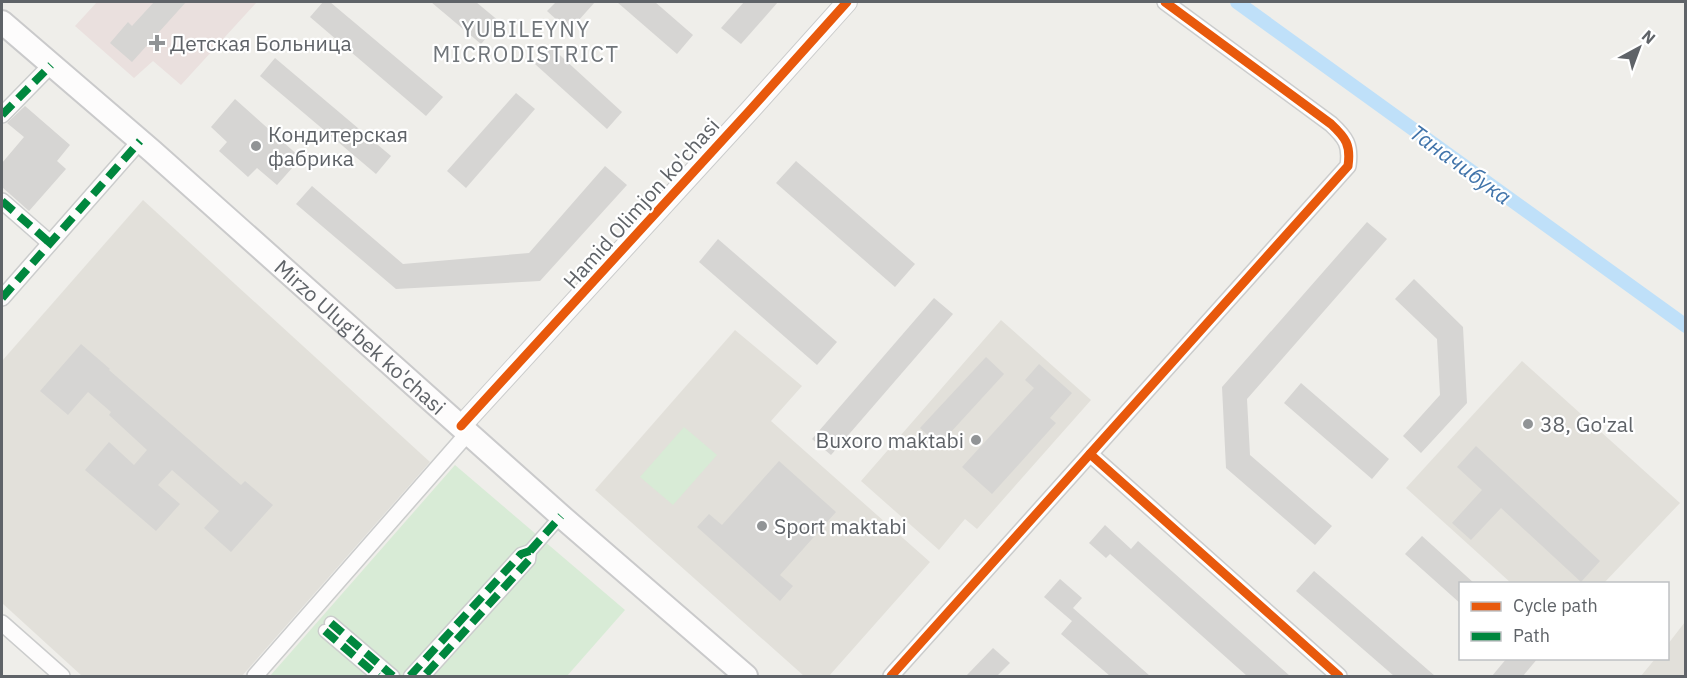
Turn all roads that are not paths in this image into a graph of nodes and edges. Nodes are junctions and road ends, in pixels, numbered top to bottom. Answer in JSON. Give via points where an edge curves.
{"nodes":[{"id":1,"x":847,"y":2,"type":"edge"},
{"id":2,"x":1165,"y":2,"type":"edge"},
{"id":3,"x":2,"y":22,"type":"edge"},
{"id":4,"x":51,"y":65,"type":"junction"},
{"id":5,"x":2,"y":115,"type":"edge"},
{"id":6,"x":140,"y":141,"type":"junction"},
{"id":7,"x":2,"y":201,"type":"edge"},
{"id":8,"x":50,"y":243,"type":"junction"},
{"id":9,"x":2,"y":298,"type":"edge"},
{"id":10,"x":464,"y":430,"type":"junction"},
{"id":11,"x":1090,"y":454,"type":"junction"},
{"id":12,"x":561,"y":516,"type":"junction"},
{"id":13,"x":530,"y":551,"type":"junction"},
{"id":14,"x":2,"y":623,"type":"edge"},
{"id":15,"x":62,"y":676,"type":"edge"},
{"id":16,"x":255,"y":676,"type":"edge"},
{"id":17,"x":378,"y":676,"type":"edge"},
{"id":18,"x":393,"y":676,"type":"edge"},
{"id":19,"x":410,"y":676,"type":"edge"},
{"id":20,"x":424,"y":676,"type":"edge"},
{"id":21,"x":746,"y":676,"type":"edge"},
{"id":22,"x":891,"y":676,"type":"edge"},
{"id":23,"x":1339,"y":676,"type":"edge"}],
"edges":[{"from":1,"to":10,"type":"street","name":"Hamid Olimjon ko'chasi"},
{"from":2,"to":11,"type":"street","via":[[1331,124],[1347,143],[1350,154],[1348,166]]},
{"from":3,"to":4,"type":"main road","name":"Mirzo Ulug'bek ko'chasi"},
{"from":4,"to":5,"type":"street"},
{"from":4,"to":6,"type":"main road","name":"Mirzo Ulug'bek ko'chasi"},
{"from":6,"to":8,"type":"street"},
{"from":6,"to":10,"type":"main road","name":"Mirzo Ulug'bek ko'chasi"},
{"from":7,"to":8,"type":"street"},
{"from":8,"to":9,"type":"street"},
{"from":10,"to":12,"type":"main road","name":"Mirzo Ulug'bek ko'chasi"},
{"from":10,"to":16,"type":"street"},
{"from":11,"to":22,"type":"street"},
{"from":11,"to":23,"type":"street"},
{"from":12,"to":13,"type":"street"},
{"from":12,"to":21,"type":"main road","name":"Mirzo Ulug'bek ko'chasi"},
{"from":13,"to":19,"type":"street","via":[[521,554]]},
{"from":13,"to":20,"type":"street","via":[[529,561]]},
{"from":14,"to":15,"type":"street"},
{"from":17,"to":18,"type":"street","via":[[328,627]]}]}
